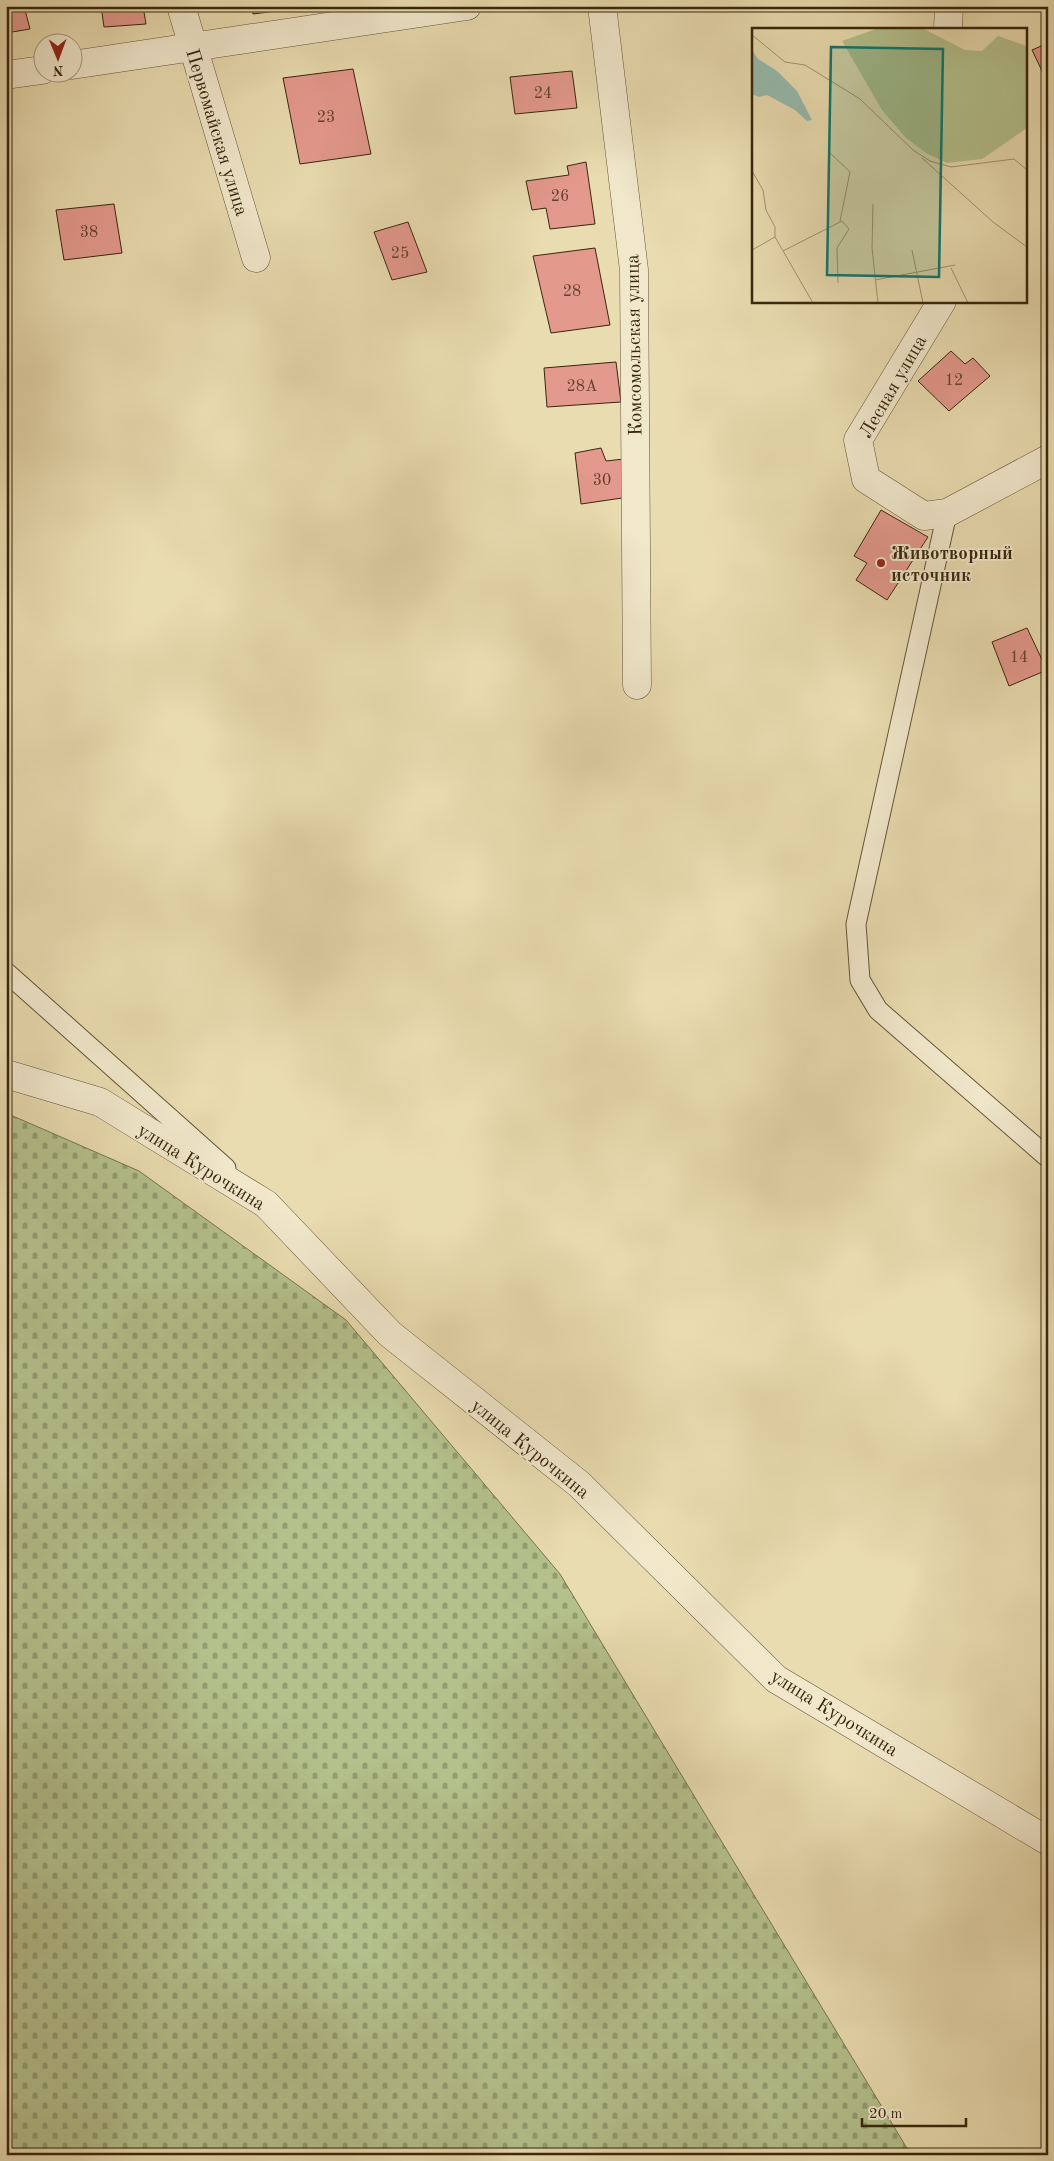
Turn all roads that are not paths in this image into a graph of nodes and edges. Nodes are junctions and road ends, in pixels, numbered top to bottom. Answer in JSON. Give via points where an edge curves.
{"nodes":[{"id":1,"x":181,"y":6,"type":"edge"},
{"id":2,"x":467,"y":6,"type":"edge"},
{"id":3,"x":602,"y":6,"type":"edge"},
{"id":4,"x":949,"y":6,"type":"edge"},
{"id":5,"x":948,"y":28,"type":"edge"},
{"id":6,"x":193,"y":48,"type":"junction"},
{"id":7,"x":82,"y":64,"type":"edge"},
{"id":8,"x":32,"y":71,"type":"edge"},
{"id":9,"x":6,"y":75,"type":"edge"},
{"id":10,"x":256,"y":258,"type":"dead end"},
{"id":11,"x":941,"y":302,"type":"edge"},
{"id":12,"x":1048,"y":459,"type":"edge"},
{"id":13,"x":947,"y":513,"type":"junction"},
{"id":14,"x":637,"y":685,"type":"dead end"},
{"id":15,"x":6,"y":972,"type":"edge"},
{"id":16,"x":6,"y":1074,"type":"edge"},
{"id":17,"x":1046,"y":1156,"type":"dead end"},
{"id":18,"x":266,"y":1204,"type":"junction"},
{"id":19,"x":1048,"y":1841,"type":"edge"}],
"edges":[{"from":1,"to":6,"type":"street","name":"Первомайская улица"},
{"from":2,"to":6,"type":"street"},
{"from":3,"to":14,"type":"street","name":"Комсомольская улица","via":[[634,270]]},
{"from":4,"to":5,"type":"street"},
{"from":6,"to":7,"type":"street"},
{"from":6,"to":10,"type":"street","name":"Первомайская улица"},
{"from":8,"to":9,"type":"street"},
{"from":11,"to":13,"type":"street","name":"Лесная улица","via":[[858,440],[866,479],[924,516]]},
{"from":12,"to":13,"type":"street","name":"Лесная улица"},
{"from":13,"to":17,"type":"lane","via":[[856,924],[860,980],[878,1010]]},
{"from":15,"to":18,"type":"lane"},
{"from":16,"to":18,"type":"street","name":"улица Курочкина","via":[[100,1102]]},
{"from":18,"to":19,"type":"street","name":"улица Курочкина","via":[[390,1334],[579,1484],[776,1678]]}]}
